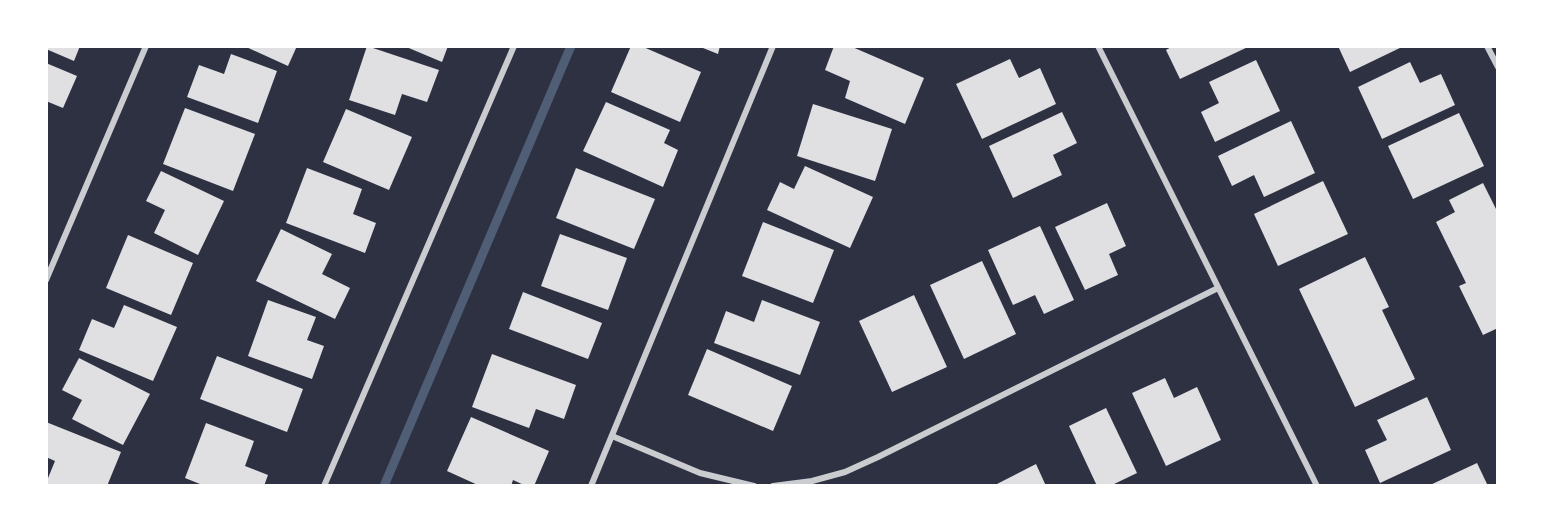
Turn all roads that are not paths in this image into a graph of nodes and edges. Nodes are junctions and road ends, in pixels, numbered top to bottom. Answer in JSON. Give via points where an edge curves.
{"nodes":[{"id":1,"x":146,"y":46,"type":"edge"},
{"id":2,"x":514,"y":46,"type":"edge"},
{"id":3,"x":772,"y":46,"type":"edge"},
{"id":4,"x":1098,"y":46,"type":"edge"},
{"id":5,"x":1487,"y":46,"type":"edge"},
{"id":6,"x":1497,"y":67,"type":"edge"},
{"id":7,"x":46,"y":280,"type":"edge"},
{"id":8,"x":1218,"y":288,"type":"junction"},
{"id":9,"x":612,"y":436,"type":"junction"},
{"id":10,"x":324,"y":486,"type":"edge"},
{"id":11,"x":591,"y":486,"type":"edge"},
{"id":12,"x":754,"y":486,"type":"edge"},
{"id":13,"x":772,"y":486,"type":"edge"},
{"id":14,"x":1317,"y":486,"type":"edge"}],
"edges":[{"from":1,"to":7,"type":"street"},
{"from":2,"to":10,"type":"street"},
{"from":3,"to":9,"type":"street"},
{"from":4,"to":8,"type":"street"},
{"from":5,"to":6,"type":"street"},
{"from":8,"to":13,"type":"street","via":[[878,457],[812,481]]},
{"from":8,"to":14,"type":"street"},
{"from":9,"to":11,"type":"street"},
{"from":9,"to":12,"type":"street","via":[[700,474]]}]}
